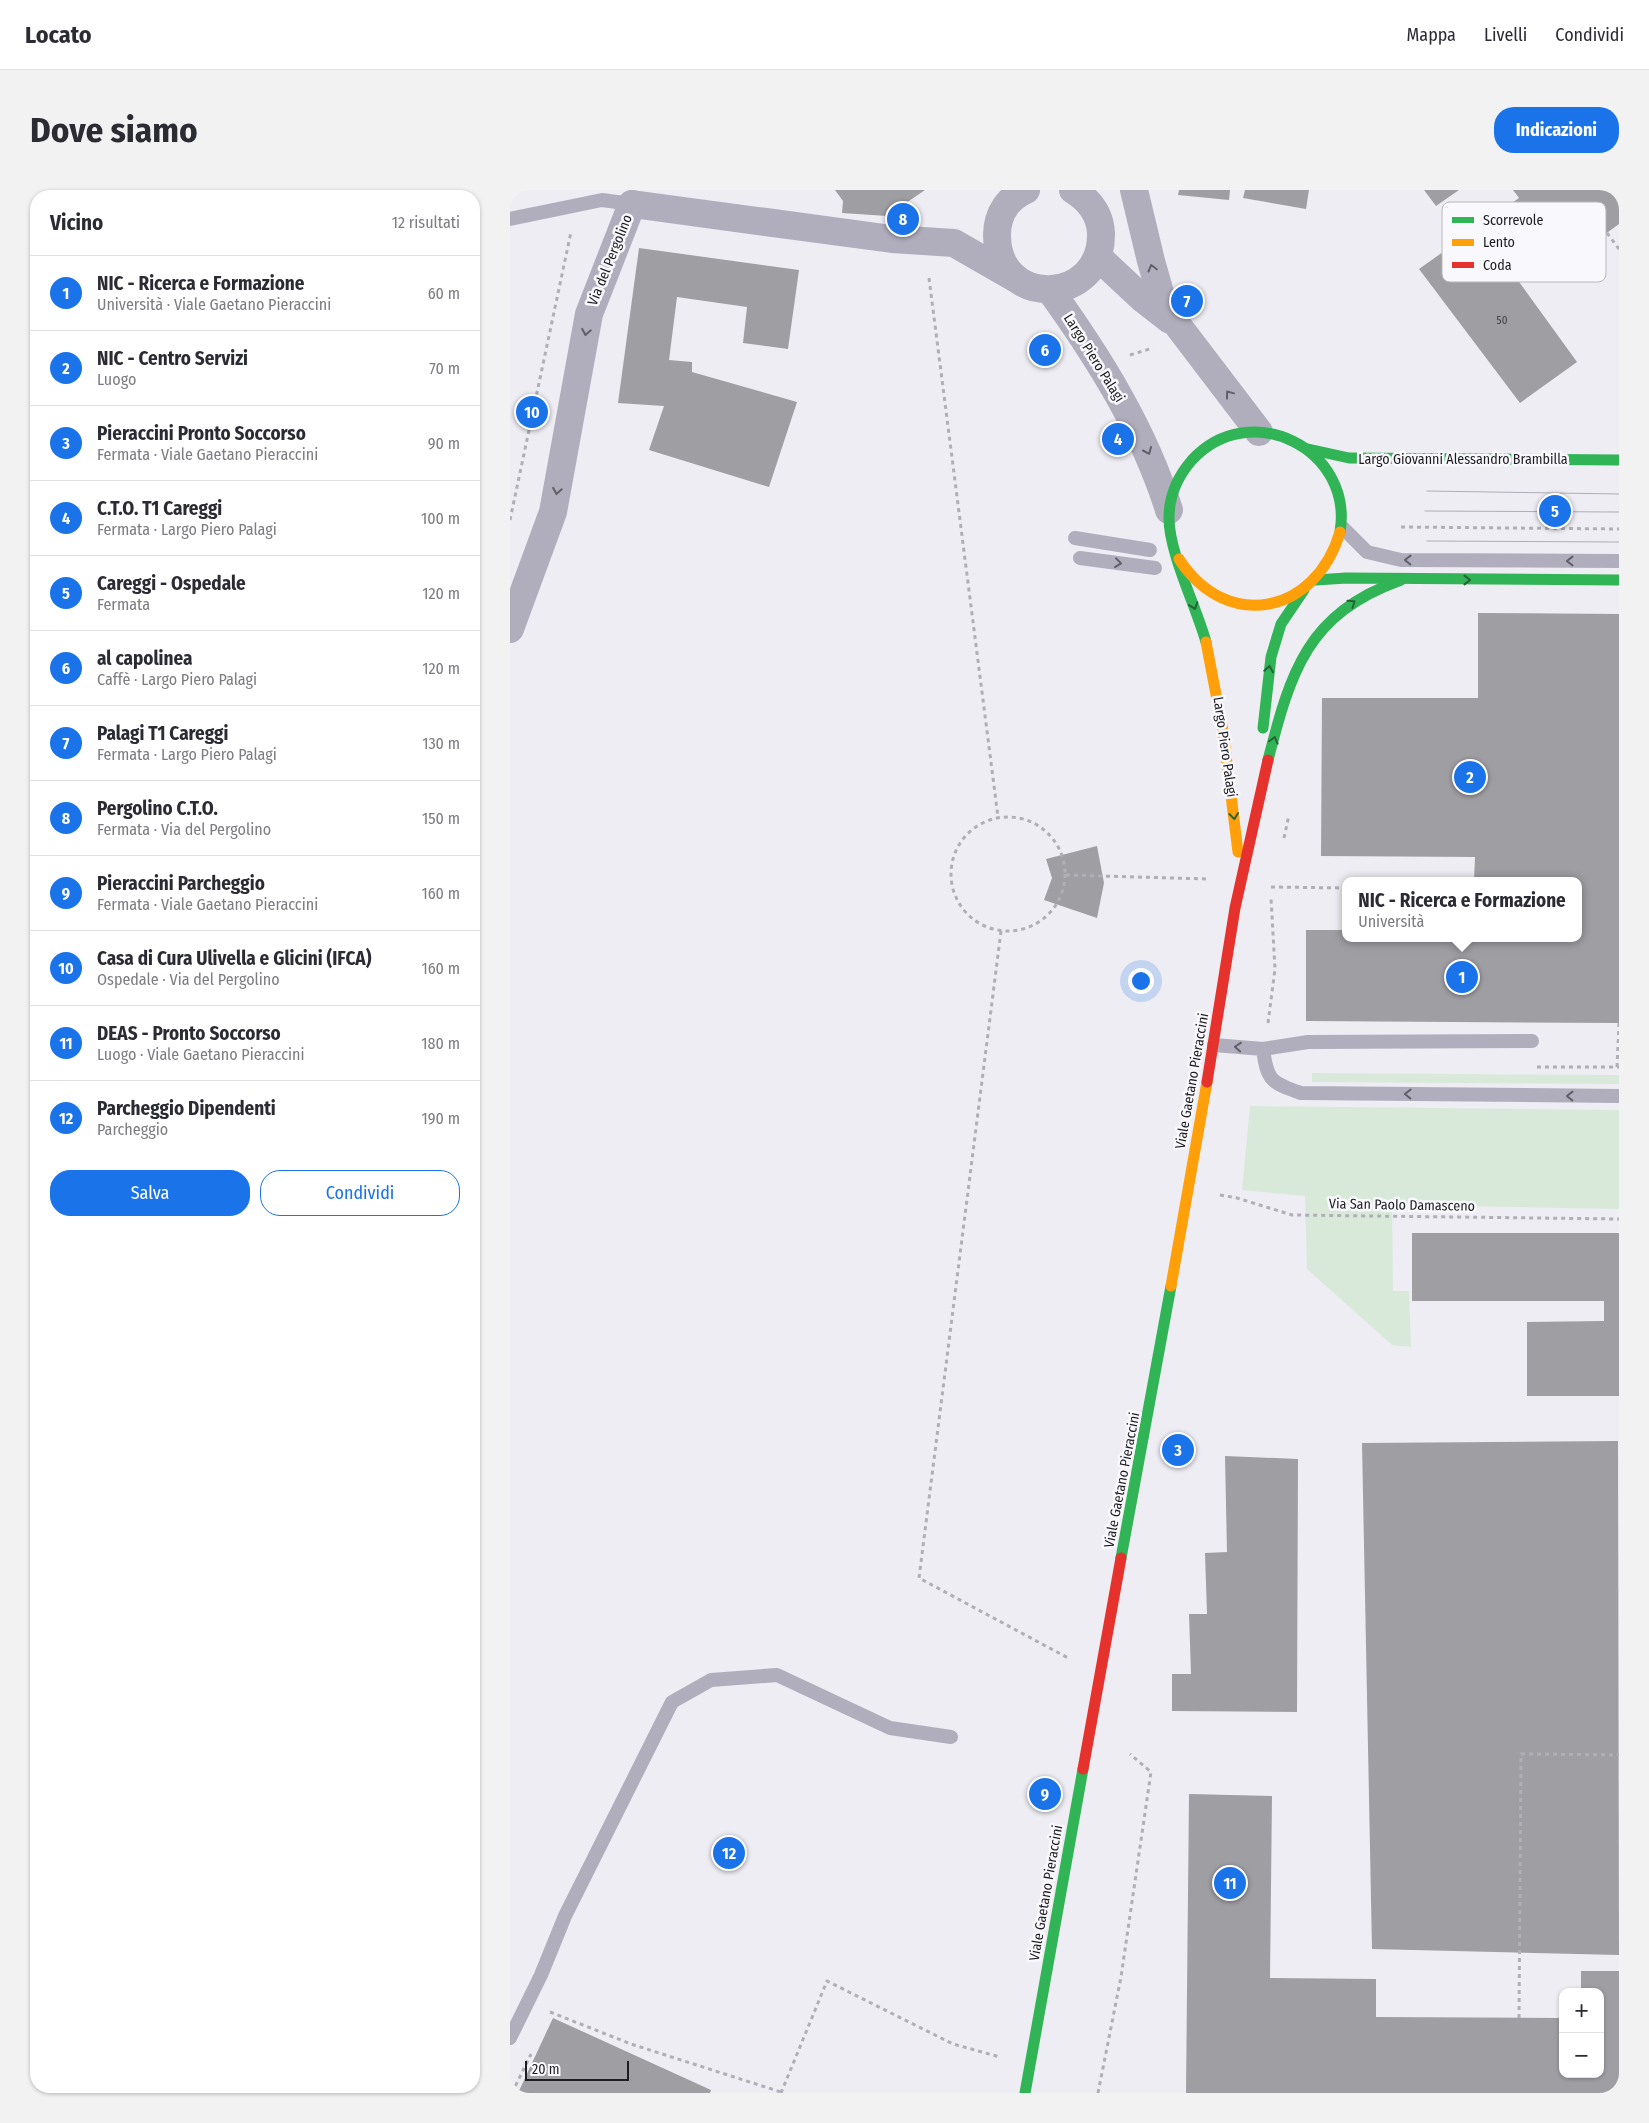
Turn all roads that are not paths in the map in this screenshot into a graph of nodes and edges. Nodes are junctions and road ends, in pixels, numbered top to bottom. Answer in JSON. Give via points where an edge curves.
{"nodes":[{"id":1,"x":1073,"y":190,"type":"edge"},
{"id":2,"x":1125,"y":190,"type":"edge"},
{"id":3,"x":1134,"y":190,"type":"edge"},
{"id":4,"x":1019,"y":191,"type":"edge"},
{"id":5,"x":630,"y":197,"type":"edge"},
{"id":6,"x":999,"y":218,"type":"junction"},
{"id":7,"x":510,"y":219,"type":"edge"},
{"id":8,"x":954,"y":243,"type":"junction"},
{"id":9,"x":1098,"y":257,"type":"junction"},
{"id":10,"x":1015,"y":278,"type":"junction"},
{"id":11,"x":1050,"y":290,"type":"junction"},
{"id":12,"x":1170,"y":336,"type":"junction"},
{"id":13,"x":1259,"y":432,"type":"junction"},
{"id":14,"x":1308,"y":449,"type":"junction"},
{"id":15,"x":1619,"y":460,"type":"edge"},
{"id":16,"x":1170,"y":510,"type":"junction"},
{"id":17,"x":1342,"y":527,"type":"junction"},
{"id":18,"x":1075,"y":538,"type":"dead end"},
{"id":19,"x":1150,"y":550,"type":"dead end"},
{"id":20,"x":1080,"y":558,"type":"dead end"},
{"id":21,"x":1179,"y":559,"type":"junction"},
{"id":22,"x":1619,"y":561,"type":"edge"},
{"id":23,"x":1156,"y":568,"type":"dead end"},
{"id":24,"x":1316,"y":580,"type":"junction"},
{"id":25,"x":1401,"y":580,"type":"junction"},
{"id":26,"x":1619,"y":580,"type":"edge"},
{"id":27,"x":1304,"y":590,"type":"junction"},
{"id":28,"x":510,"y":629,"type":"edge"},
{"id":29,"x":1256,"y":804,"type":"junction"},
{"id":30,"x":1241,"y":871,"type":"junction"},
{"id":31,"x":1532,"y":1041,"type":"dead end"},
{"id":32,"x":1214,"y":1045,"type":"junction"},
{"id":33,"x":1263,"y":1049,"type":"junction"},
{"id":34,"x":1619,"y":1096,"type":"edge"},
{"id":35,"x":951,"y":1736,"type":"dead end"},
{"id":36,"x":510,"y":2038,"type":"edge"},
{"id":37,"x":1025,"y":2093,"type":"edge"}],
"edges":[{"from":1,"to":9,"type":"street","via":[[1091,204],[1096,213],[1101,228]]},
{"from":2,"to":9,"type":"street","via":[[1115,226]]},
{"from":12,"to":3,"type":"street","one_way":true},
{"from":4,"to":6,"type":"street"},
{"from":5,"to":7,"type":"lane"},
{"from":5,"to":8,"type":"street","name":"Via del Pergolino","via":[[892,239]]},
{"from":5,"to":28,"type":"street","name":"Via del Pergolino","one_way":true,"via":[[589,314],[553,512]]},
{"from":6,"to":8,"type":"street"},
{"from":6,"to":10,"type":"street","via":[[998,248],[1003,264]]},
{"from":8,"to":10,"type":"street","name":"Via del Pergolino"},
{"from":9,"to":11,"type":"street","via":[[1082,277],[1067,286]]},
{"from":9,"to":12,"type":"street","via":[[1143,299]]},
{"from":10,"to":11,"type":"street"},
{"from":11,"to":16,"type":"street","name":"Largo Piero Palagi","one_way":true,"via":[[1080,331],[1134,423],[1154,464]]},
{"from":13,"to":12,"type":"street","one_way":true},
{"from":13,"to":14,"type":"main road","name":"Largo Piero Palagi","via":[[1291,439]]},
{"from":13,"to":16,"type":"main road","name":"Largo Piero Palagi","via":[[1223,438],[1192,459],[1177,482]]},
{"from":14,"to":15,"type":"main road","name":"Largo Giovanni Alessandro Brambilla","via":[[1349,458]]},
{"from":14,"to":17,"type":"main road","name":"Largo Piero Palagi","via":[[1324,465],[1336,487]]},
{"from":16,"to":21,"type":"main road","name":"Largo Piero Palagi","via":[[1172,544]]},
{"from":22,"to":17,"type":"lane","one_way":true,"via":[[1401,560],[1367,552]]},
{"from":17,"to":24,"type":"main road","name":"Largo Piero Palagi","via":[[1336,552]]},
{"from":18,"to":19,"type":"lane"},
{"from":20,"to":23,"type":"lane","one_way":true},
{"from":21,"to":27,"type":"main road","name":"Largo Piero Palagi","via":[[1203,588],[1237,603],[1274,603]]},
{"from":21,"to":30,"type":"main road","name":"Largo Piero Palagi","one_way":true,"via":[[1219,698]]},
{"from":24,"to":25,"type":"main road"},
{"from":24,"to":27,"type":"main road","name":"Largo Piero Palagi"},
{"from":25,"to":26,"type":"main road","one_way":true},
{"from":29,"to":25,"type":"main road","name":"Largo Piero Palagi","one_way":true,"via":[[1285,699],[1311,642],[1323,627],[1364,595]]},
{"from":29,"to":27,"type":"main road","name":"Largo Piero Palagi","one_way":true,"via":[[1271,657],[1281,624]]},
{"from":29,"to":30,"type":"main road","name":"Largo Piero Palagi"},
{"from":30,"to":32,"type":"main road","name":"Viale Gaetano Pieraccini"},
{"from":31,"to":33,"type":"lane","via":[[1308,1042]]},
{"from":33,"to":32,"type":"lane","one_way":true},
{"from":32,"to":37,"type":"main road","name":"Viale Gaetano Pieraccini"},
{"from":34,"to":33,"type":"lane","one_way":true,"via":[[1301,1093],[1279,1085],[1266,1072]]},
{"from":35,"to":36,"type":"lane","via":[[890,1728],[777,1675],[711,1680],[672,1702],[565,1916]]}]}
